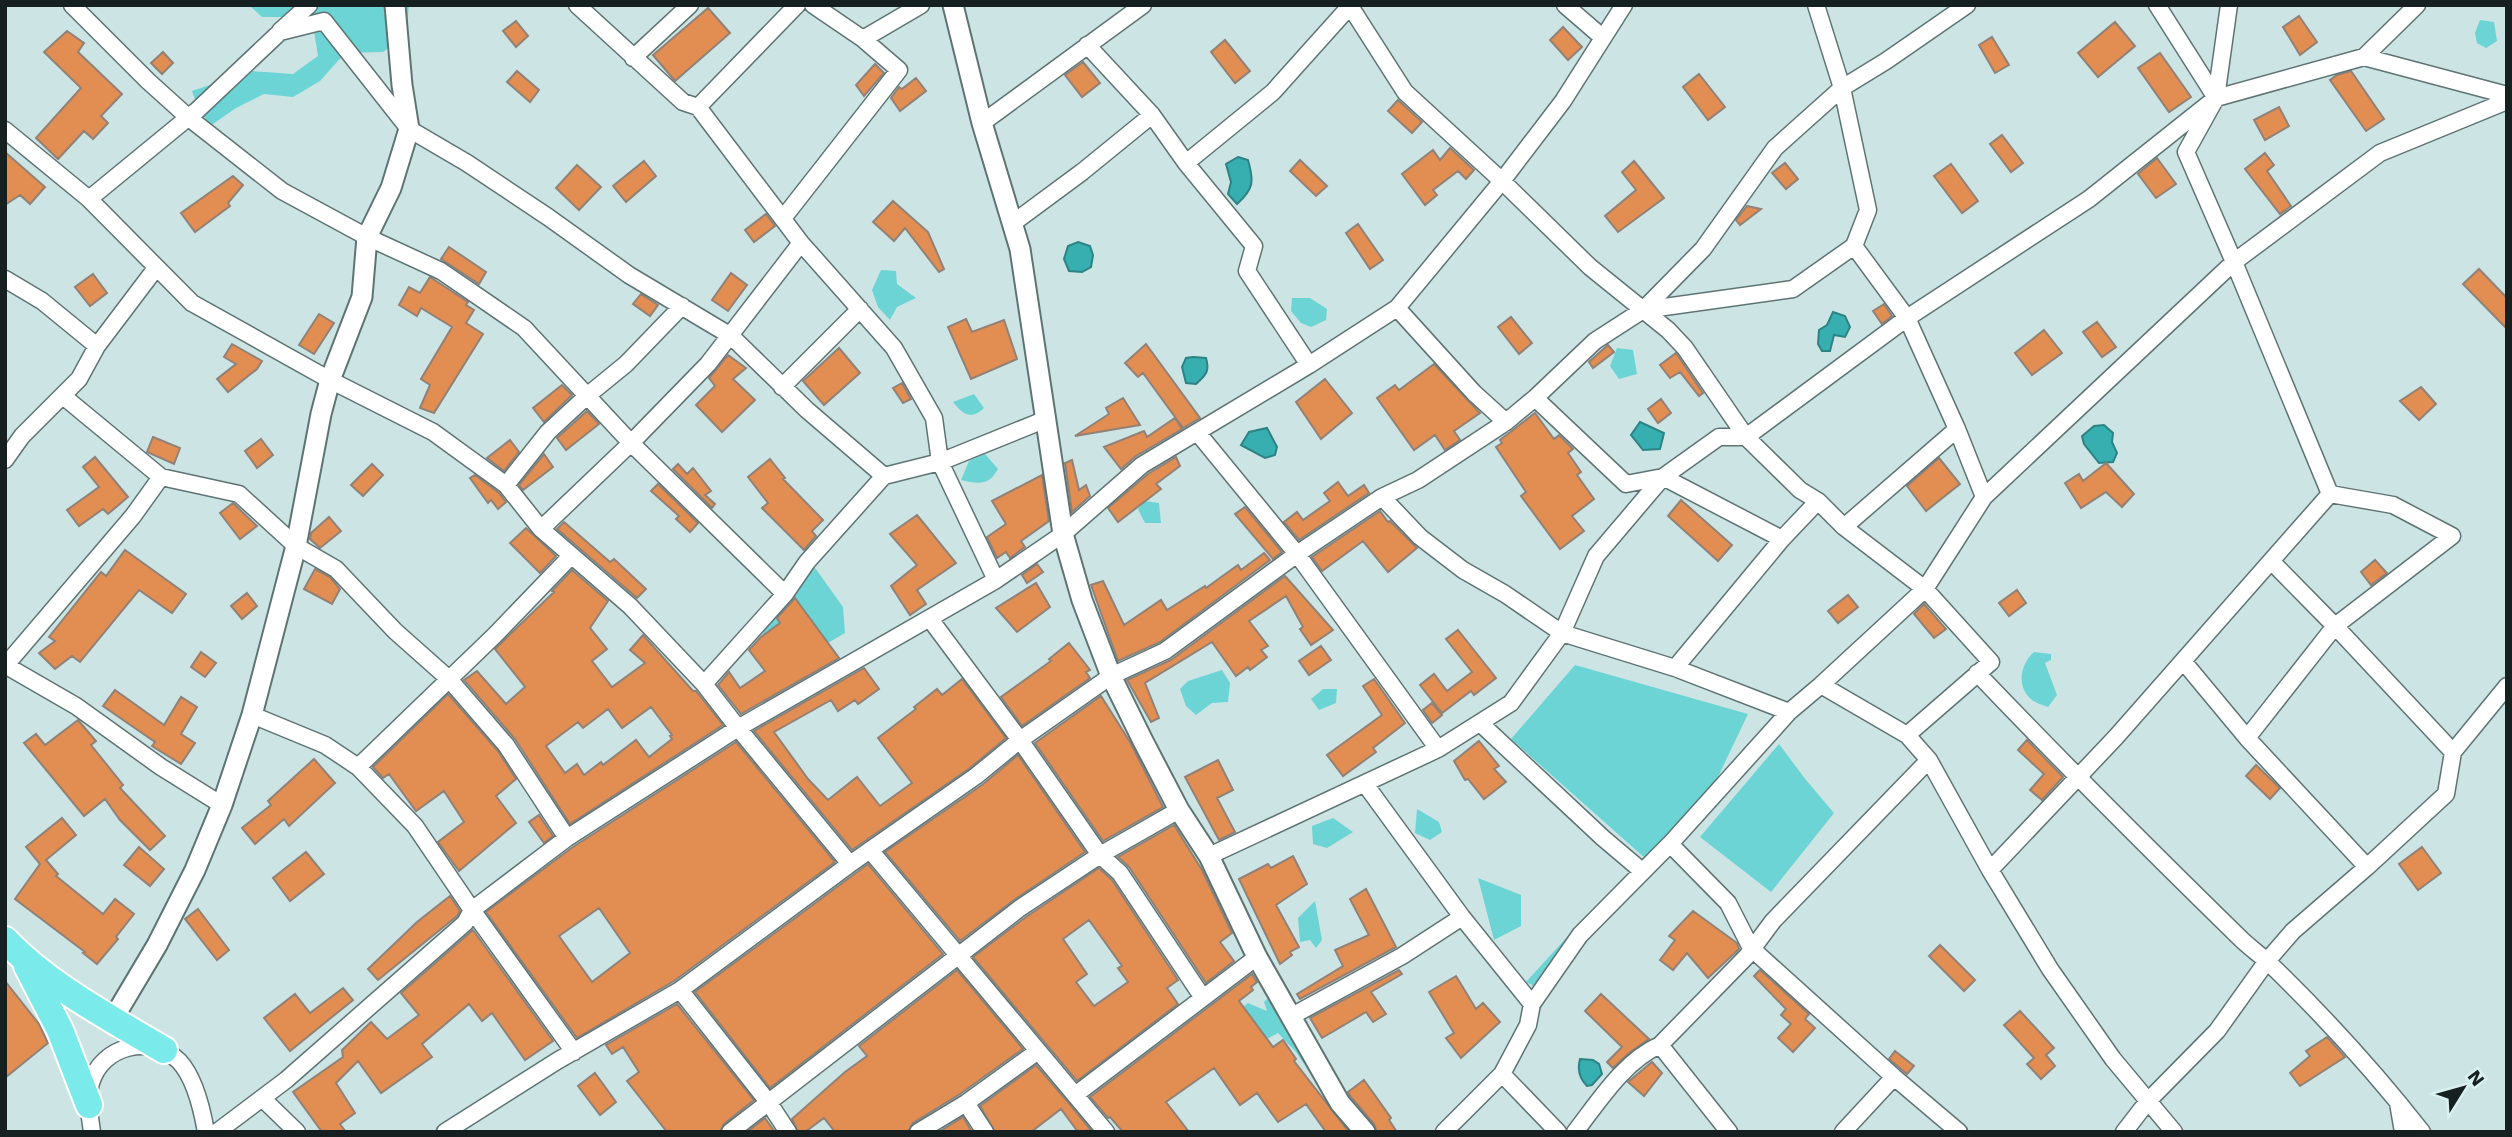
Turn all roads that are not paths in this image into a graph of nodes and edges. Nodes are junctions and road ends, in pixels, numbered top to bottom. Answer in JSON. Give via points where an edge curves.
{"nodes":[{"id":1,"x":72,"y":5,"type":"edge"},
{"id":2,"x":309,"y":5,"type":"edge"},
{"id":3,"x":395,"y":5,"type":"edge"},
{"id":4,"x":578,"y":5,"type":"edge"},
{"id":5,"x":690,"y":5,"type":"edge"},
{"id":6,"x":797,"y":5,"type":"edge"},
{"id":7,"x":813,"y":5,"type":"edge"},
{"id":8,"x":921,"y":5,"type":"edge"},
{"id":9,"x":953,"y":5,"type":"edge"},
{"id":10,"x":1143,"y":5,"type":"edge"},
{"id":11,"x":1565,"y":5,"type":"edge"},
{"id":12,"x":1624,"y":5,"type":"edge"},
{"id":13,"x":1816,"y":5,"type":"edge"},
{"id":14,"x":1967,"y":5,"type":"edge"},
{"id":15,"x":2157,"y":5,"type":"edge"},
{"id":16,"x":2230,"y":5,"type":"edge"},
{"id":17,"x":2417,"y":5,"type":"edge"},
{"id":18,"x":1350,"y":6,"type":"edge"},
{"id":19,"x":1602,"y":37,"type":"junction"},
{"id":20,"x":863,"y":39,"type":"junction"},
{"id":21,"x":1087,"y":45,"type":"junction"},
{"id":22,"x":2364,"y":57,"type":"junction"},
{"id":23,"x":633,"y":58,"type":"junction"},
{"id":24,"x":1842,"y":88,"type":"junction"},
{"id":25,"x":2507,"y":94,"type":"edge"},
{"id":26,"x":2216,"y":98,"type":"junction"},
{"id":27,"x":2507,"y":101,"type":"edge"},
{"id":28,"x":698,"y":107,"type":"junction"},
{"id":29,"x":1152,"y":115,"type":"junction"},
{"id":30,"x":189,"y":118,"type":"junction"},
{"id":31,"x":982,"y":123,"type":"junction"},
{"id":32,"x":409,"y":129,"type":"junction"},
{"id":33,"x":5,"y":130,"type":"edge"},
{"id":34,"x":1186,"y":163,"type":"junction"},
{"id":35,"x":1502,"y":181,"type":"junction"},
{"id":36,"x":89,"y":199,"type":"junction"},
{"id":37,"x":784,"y":218,"type":"junction"},
{"id":38,"x":1013,"y":223,"type":"junction"},
{"id":39,"x":367,"y":237,"type":"junction"},
{"id":40,"x":801,"y":243,"type":"junction"},
{"id":41,"x":1854,"y":246,"type":"junction"},
{"id":42,"x":2234,"y":262,"type":"junction"},
{"id":43,"x":156,"y":268,"type":"junction"},
{"id":44,"x":5,"y":279,"type":"edge"},
{"id":45,"x":682,"y":306,"type":"junction"},
{"id":46,"x":1397,"y":308,"type":"junction"},
{"id":47,"x":860,"y":309,"type":"junction"},
{"id":48,"x":1643,"y":310,"type":"junction"},
{"id":49,"x":1907,"y":318,"type":"junction"},
{"id":50,"x":731,"y":336,"type":"junction"},
{"id":51,"x":97,"y":345,"type":"junction"},
{"id":52,"x":1309,"y":365,"type":"junction"},
{"id":53,"x":330,"y":380,"type":"junction"},
{"id":54,"x":782,"y":387,"type":"junction"},
{"id":55,"x":588,"y":395,"type":"junction"},
{"id":56,"x":63,"y":396,"type":"junction"},
{"id":57,"x":1535,"y":398,"type":"junction"},
{"id":58,"x":1044,"y":420,"type":"junction"},
{"id":59,"x":1506,"y":422,"type":"junction"},
{"id":60,"x":1957,"y":429,"type":"junction"},
{"id":61,"x":1198,"y":432,"type":"junction"},
{"id":62,"x":1746,"y":437,"type":"junction"},
{"id":63,"x":631,"y":443,"type":"junction"},
{"id":64,"x":5,"y":460,"type":"edge"},
{"id":65,"x":940,"y":462,"type":"junction"},
{"id":66,"x":884,"y":476,"type":"junction"},
{"id":67,"x":162,"y":477,"type":"junction"},
{"id":68,"x":1663,"y":477,"type":"junction"},
{"id":69,"x":506,"y":485,"type":"junction"},
{"id":70,"x":2330,"y":494,"type":"junction"},
{"id":71,"x":1382,"y":497,"type":"junction"},
{"id":72,"x":1984,"y":497,"type":"junction"},
{"id":73,"x":1818,"y":501,"type":"junction"},
{"id":74,"x":1844,"y":527,"type":"junction"},
{"id":75,"x":541,"y":529,"type":"junction"},
{"id":76,"x":1063,"y":534,"type":"junction"},
{"id":77,"x":1782,"y":539,"type":"junction"},
{"id":78,"x":296,"y":546,"type":"junction"},
{"id":79,"x":1297,"y":554,"type":"junction"},
{"id":80,"x":571,"y":556,"type":"junction"},
{"id":81,"x":2271,"y":561,"type":"junction"},
{"id":82,"x":996,"y":580,"type":"junction"},
{"id":83,"x":1925,"y":589,"type":"junction"},
{"id":84,"x":785,"y":594,"type":"junction"},
{"id":85,"x":930,"y":619,"type":"junction"},
{"id":86,"x":2335,"y":626,"type":"junction"},
{"id":87,"x":1562,"y":633,"type":"junction"},
{"id":88,"x":2183,"y":661,"type":"junction"},
{"id":89,"x":5,"y":665,"type":"edge"},
{"id":90,"x":1675,"y":668,"type":"junction"},
{"id":91,"x":1978,"y":673,"type":"junction"},
{"id":92,"x":1111,"y":676,"type":"junction"},
{"id":93,"x":449,"y":679,"type":"junction"},
{"id":94,"x":704,"y":684,"type":"junction"},
{"id":95,"x":1821,"y":685,"type":"junction"},
{"id":96,"x":2507,"y":686,"type":"edge"},
{"id":97,"x":1788,"y":712,"type":"junction"},
{"id":98,"x":252,"y":715,"type":"junction"},
{"id":99,"x":1480,"y":723,"type":"junction"},
{"id":100,"x":738,"y":728,"type":"junction"},
{"id":101,"x":1907,"y":735,"type":"junction"},
{"id":102,"x":2247,"y":738,"type":"junction"},
{"id":103,"x":1020,"y":740,"type":"junction"},
{"id":104,"x":1438,"y":750,"type":"junction"},
{"id":105,"x":2453,"y":752,"type":"junction"},
{"id":106,"x":1929,"y":760,"type":"junction"},
{"id":107,"x":358,"y":767,"type":"junction"},
{"id":108,"x":2080,"y":777,"type":"junction"},
{"id":109,"x":1365,"y":784,"type":"junction"},
{"id":110,"x":222,"y":805,"type":"junction"},
{"id":111,"x":1179,"y":810,"type":"junction"},
{"id":112,"x":567,"y":838,"type":"junction"},
{"id":113,"x":1670,"y":844,"type":"junction"},
{"id":114,"x":870,"y":849,"type":"junction"},
{"id":115,"x":1100,"y":855,"type":"junction"},
{"id":116,"x":1209,"y":856,"type":"junction"},
{"id":117,"x":850,"y":864,"type":"junction"},
{"id":118,"x":2368,"y":867,"type":"junction"},
{"id":119,"x":1990,"y":870,"type":"junction"},
{"id":120,"x":1642,"y":872,"type":"junction"},
{"id":121,"x":472,"y":911,"type":"junction"},
{"id":122,"x":1462,"y":917,"type":"junction"},
{"id":123,"x":1751,"y":948,"type":"junction"},
{"id":124,"x":14,"y":949,"type":"edge"},
{"id":125,"x":957,"y":955,"type":"junction"},
{"id":126,"x":1256,"y":957,"type":"junction"},
{"id":127,"x":2267,"y":961,"type":"junction"},
{"id":128,"x":680,"y":990,"type":"junction"},
{"id":129,"x":1203,"y":998,"type":"junction"},
{"id":130,"x":1532,"y":1004,"type":"junction"},
{"id":131,"x":1290,"y":1017,"type":"junction"},
{"id":132,"x":113,"y":1019,"type":"junction"},
{"id":133,"x":1660,"y":1045,"type":"junction"},
{"id":134,"x":164,"y":1050,"type":"junction"},
{"id":135,"x":1038,"y":1051,"type":"junction"},
{"id":136,"x":574,"y":1052,"type":"junction"},
{"id":137,"x":1502,"y":1074,"type":"junction"},
{"id":138,"x":1894,"y":1077,"type":"junction"},
{"id":139,"x":1075,"y":1095,"type":"junction"},
{"id":140,"x":263,"y":1099,"type":"junction"},
{"id":141,"x":2397,"y":1100,"type":"junction"},
{"id":142,"x":2148,"y":1101,"type":"junction"},
{"id":143,"x":966,"y":1102,"type":"junction"},
{"id":144,"x":769,"y":1103,"type":"junction"},
{"id":145,"x":89,"y":1105,"type":"junction"},
{"id":146,"x":92,"y":1132,"type":"edge"},
{"id":147,"x":206,"y":1132,"type":"edge"},
{"id":148,"x":217,"y":1132,"type":"edge"},
{"id":149,"x":297,"y":1132,"type":"edge"},
{"id":150,"x":445,"y":1132,"type":"edge"},
{"id":151,"x":730,"y":1132,"type":"edge"},
{"id":152,"x":788,"y":1132,"type":"edge"},
{"id":153,"x":918,"y":1132,"type":"edge"},
{"id":154,"x":985,"y":1132,"type":"edge"},
{"id":155,"x":1106,"y":1132,"type":"edge"},
{"id":156,"x":1365,"y":1132,"type":"edge"},
{"id":157,"x":1444,"y":1132,"type":"edge"},
{"id":158,"x":1558,"y":1132,"type":"edge"},
{"id":159,"x":1575,"y":1132,"type":"edge"},
{"id":160,"x":1729,"y":1132,"type":"edge"},
{"id":161,"x":1843,"y":1132,"type":"edge"},
{"id":162,"x":1959,"y":1132,"type":"edge"},
{"id":163,"x":2124,"y":1132,"type":"edge"},
{"id":164,"x":2174,"y":1132,"type":"edge"},
{"id":165,"x":2403,"y":1132,"type":"edge"},
{"id":166,"x":2422,"y":1132,"type":"edge"}],
"edges":[{"from":1,"to":30,"type":"street"},
{"from":2,"to":30,"type":"street"},
{"from":3,"to":32,"type":"street"},
{"from":4,"to":23,"type":"street"},
{"from":5,"to":23,"type":"street"},
{"from":6,"to":28,"type":"street"},
{"from":7,"to":20,"type":"street"},
{"from":8,"to":20,"type":"street"},
{"from":9,"to":31,"type":"street"},
{"from":10,"to":21,"type":"street"},
{"from":11,"to":19,"type":"street"},
{"from":12,"to":19,"type":"street"},
{"from":13,"to":24,"type":"street"},
{"from":14,"to":24,"type":"street"},
{"from":15,"to":26,"type":"street"},
{"from":16,"to":26,"type":"street"},
{"from":17,"to":22,"type":"street"},
{"from":18,"to":34,"type":"street","via":[[1273,92]]},
{"from":18,"to":35,"type":"street","via":[[1405,92]]},
{"from":19,"to":35,"type":"street","via":[[1563,102]]},
{"from":20,"to":37,"type":"street","via":[[899,70]]},
{"from":21,"to":29,"type":"street"},
{"from":21,"to":31,"type":"street"},
{"from":22,"to":25,"type":"street"},
{"from":22,"to":26,"type":"street"},
{"from":23,"to":28,"type":"street","via":[[683,102]]},
{"from":24,"to":41,"type":"street","via":[[1868,210]]},
{"from":24,"to":48,"type":"street","via":[[1775,148],[1703,249]]},
{"from":26,"to":42,"type":"street","via":[[2186,152]]},
{"from":26,"to":49,"type":"street","via":[[2089,199]]},
{"from":27,"to":42,"type":"street","via":[[2380,153]]},
{"from":28,"to":37,"type":"street"},
{"from":29,"to":34,"type":"street"},
{"from":29,"to":38,"type":"street"},
{"from":30,"to":32,"type":"street","via":[[280,32],[324,22]]},
{"from":30,"to":36,"type":"street"},
{"from":30,"to":39,"type":"street","via":[[282,191]]},
{"from":31,"to":38,"type":"street"},
{"from":32,"to":39,"type":"street","via":[[391,188]]},
{"from":32,"to":45,"type":"street"},
{"from":33,"to":36,"type":"street"},
{"from":34,"to":52,"type":"street","via":[[1254,246],[1247,271]]},
{"from":35,"to":46,"type":"street"},
{"from":35,"to":48,"type":"street","via":[[1590,267]]},
{"from":36,"to":43,"type":"street"},
{"from":37,"to":40,"type":"street"},
{"from":38,"to":58,"type":"street","via":[[1023,264]]},
{"from":39,"to":53,"type":"street","via":[[362,297]]},
{"from":39,"to":55,"type":"street","via":[[441,271],[524,328]]},
{"from":40,"to":47,"type":"street"},
{"from":40,"to":50,"type":"street"},
{"from":41,"to":48,"type":"street","via":[[1793,289]]},
{"from":41,"to":49,"type":"street"},
{"from":42,"to":70,"type":"street"},
{"from":42,"to":72,"type":"street"},
{"from":43,"to":51,"type":"street"},
{"from":43,"to":53,"type":"street","via":[[192,303]]},
{"from":44,"to":51,"type":"street","via":[[42,301]]},
{"from":45,"to":50,"type":"street"},
{"from":45,"to":55,"type":"street","via":[[626,365]]},
{"from":46,"to":52,"type":"street"},
{"from":46,"to":59,"type":"street"},
{"from":47,"to":54,"type":"street"},
{"from":47,"to":65,"type":"street","via":[[894,348],[934,418]]},
{"from":48,"to":57,"type":"street","via":[[1595,341]]},
{"from":48,"to":62,"type":"street","via":[[1685,348]]},
{"from":49,"to":60,"type":"street"},
{"from":49,"to":62,"type":"street"},
{"from":50,"to":54,"type":"street"},
{"from":50,"to":63,"type":"street"},
{"from":51,"to":56,"type":"street","via":[[79,379]]},
{"from":52,"to":61,"type":"street"},
{"from":53,"to":69,"type":"street","via":[[433,432]]},
{"from":53,"to":78,"type":"street"},
{"from":54,"to":66,"type":"street"},
{"from":55,"to":63,"type":"street"},
{"from":55,"to":69,"type":"street","via":[[548,432]]},
{"from":56,"to":64,"type":"street","via":[[22,436]]},
{"from":56,"to":67,"type":"street"},
{"from":57,"to":59,"type":"street"},
{"from":57,"to":68,"type":"street","via":[[1626,484]]},
{"from":58,"to":65,"type":"street"},
{"from":58,"to":76,"type":"street"},
{"from":59,"to":71,"type":"street","via":[[1418,480]]},
{"from":60,"to":72,"type":"street"},
{"from":60,"to":74,"type":"street"},
{"from":61,"to":76,"type":"street","via":[[1142,465]]},
{"from":61,"to":79,"type":"street"},
{"from":62,"to":68,"type":"street","via":[[1719,437]]},
{"from":62,"to":73,"type":"street","via":[[1800,490]]},
{"from":63,"to":75,"type":"street"},
{"from":63,"to":84,"type":"street"},
{"from":65,"to":66,"type":"street"},
{"from":65,"to":82,"type":"street"},
{"from":66,"to":84,"type":"street","via":[[807,562]]},
{"from":67,"to":78,"type":"street","via":[[239,494]]},
{"from":67,"to":89,"type":"street"},
{"from":68,"to":77,"type":"street"},
{"from":68,"to":87,"type":"street","via":[[1596,556]]},
{"from":69,"to":75,"type":"street"},
{"from":70,"to":81,"type":"street"},
{"from":70,"to":86,"type":"street","via":[[2393,505],[2452,536]]},
{"from":71,"to":79,"type":"street"},
{"from":71,"to":87,"type":"street","via":[[1420,537],[1463,570]]},
{"from":72,"to":83,"type":"street"},
{"from":73,"to":74,"type":"street"},
{"from":73,"to":77,"type":"street"},
{"from":74,"to":83,"type":"street"},
{"from":75,"to":80,"type":"street"},
{"from":76,"to":82,"type":"street"},
{"from":76,"to":92,"type":"street"},
{"from":77,"to":90,"type":"street"},
{"from":78,"to":93,"type":"street","via":[[336,569]]},
{"from":78,"to":98,"type":"street"},
{"from":79,"to":92,"type":"street","via":[[1165,650]]},
{"from":79,"to":104,"type":"street"},
{"from":80,"to":93,"type":"street"},
{"from":80,"to":94,"type":"street"},
{"from":81,"to":86,"type":"street"},
{"from":81,"to":88,"type":"street"},
{"from":82,"to":85,"type":"street"},
{"from":83,"to":91,"type":"street","via":[[1991,662]]},
{"from":83,"to":95,"type":"street"},
{"from":84,"to":94,"type":"street"},
{"from":85,"to":100,"type":"street"},
{"from":85,"to":103,"type":"street"},
{"from":86,"to":102,"type":"street"},
{"from":86,"to":105,"type":"street"},
{"from":87,"to":90,"type":"street"},
{"from":87,"to":99,"type":"street","via":[[1511,703]]},
{"from":88,"to":102,"type":"street"},
{"from":88,"to":108,"type":"street"},
{"from":89,"to":110,"type":"street","via":[[76,706]]},
{"from":90,"to":97,"type":"street"},
{"from":91,"to":101,"type":"street"},
{"from":91,"to":108,"type":"street"},
{"from":92,"to":103,"type":"street"},
{"from":92,"to":111,"type":"street"},
{"from":93,"to":107,"type":"street"},
{"from":93,"to":112,"type":"street","via":[[506,745]]},
{"from":94,"to":100,"type":"street"},
{"from":95,"to":97,"type":"street"},
{"from":95,"to":101,"type":"street"},
{"from":96,"to":105,"type":"street"},
{"from":97,"to":113,"type":"street"},
{"from":98,"to":107,"type":"street","via":[[325,745]]},
{"from":98,"to":110,"type":"street"},
{"from":99,"to":104,"type":"street"},
{"from":99,"to":120,"type":"street"},
{"from":100,"to":112,"type":"street"},
{"from":100,"to":117,"type":"street"},
{"from":101,"to":106,"type":"street"},
{"from":102,"to":118,"type":"street"},
{"from":103,"to":114,"type":"street"},
{"from":103,"to":115,"type":"street"},
{"from":104,"to":109,"type":"street"},
{"from":105,"to":118,"type":"street","via":[[2446,794]]},
{"from":106,"to":119,"type":"street"},
{"from":106,"to":123,"type":"street"},
{"from":107,"to":121,"type":"street","via":[[415,826]]},
{"from":108,"to":119,"type":"street"},
{"from":108,"to":127,"type":"street"},
{"from":109,"to":116,"type":"street"},
{"from":109,"to":122,"type":"street"},
{"from":110,"to":132,"type":"street","via":[[157,945]]},
{"from":111,"to":115,"type":"street"},
{"from":111,"to":116,"type":"street"},
{"from":112,"to":121,"type":"street"},
{"from":113,"to":120,"type":"street"},
{"from":113,"to":123,"type":"street","via":[[1728,903]]},
{"from":114,"to":117,"type":"street"},
{"from":114,"to":125,"type":"street"},
{"from":115,"to":125,"type":"street"},
{"from":115,"to":129,"type":"street","via":[[1120,873]]},
{"from":116,"to":126,"type":"street"},
{"from":117,"to":128,"type":"street"},
{"from":118,"to":127,"type":"street","via":[[2293,931]]},
{"from":119,"to":142,"type":"street","via":[[2084,1020]]},
{"from":120,"to":130,"type":"street","via":[[1580,935]]},
{"from":121,"to":136,"type":"street"},
{"from":121,"to":140,"type":"street","via":[[465,923]]},
{"from":122,"to":130,"type":"street"},
{"from":122,"to":131,"type":"street","via":[[1402,956]]},
{"from":123,"to":133,"type":"street"},
{"from":123,"to":138,"type":"street"},
{"from":124,"to":132,"type":"highway"},
{"from":124,"to":145,"type":"highway","via":[[60,1030]]},
{"from":125,"to":135,"type":"street"},
{"from":125,"to":144,"type":"street"},
{"from":126,"to":129,"type":"street"},
{"from":126,"to":131,"type":"street"},
{"from":127,"to":141,"type":"street"},
{"from":127,"to":142,"type":"street","via":[[2217,1031]]},
{"from":128,"to":136,"type":"street"},
{"from":128,"to":144,"type":"street"},
{"from":129,"to":139,"type":"street"},
{"from":130,"to":137,"type":"street","via":[[1528,1025]]},
{"from":131,"to":156,"type":"street","via":[[1340,1103]]},
{"from":132,"to":134,"type":"highway"},
{"from":133,"to":159,"type":"street","via":[[1644,1052],[1627,1069]]},
{"from":133,"to":160,"type":"street"},
{"from":134,"to":145,"type":"street","via":[[130,1046],[110,1056],[95,1072]]},
{"from":134,"to":147,"type":"street","via":[[186,1071]]},
{"from":135,"to":139,"type":"street"},
{"from":135,"to":143,"type":"street"},
{"from":136,"to":150,"type":"street"},
{"from":137,"to":157,"type":"street"},
{"from":137,"to":158,"type":"street"},
{"from":138,"to":161,"type":"street"},
{"from":138,"to":162,"type":"street"},
{"from":139,"to":155,"type":"street"},
{"from":140,"to":148,"type":"street"},
{"from":140,"to":149,"type":"street"},
{"from":141,"to":165,"type":"street"},
{"from":141,"to":166,"type":"street"},
{"from":142,"to":163,"type":"street"},
{"from":142,"to":164,"type":"street"},
{"from":143,"to":153,"type":"street"},
{"from":143,"to":154,"type":"street"},
{"from":144,"to":151,"type":"street"},
{"from":144,"to":152,"type":"street"},
{"from":145,"to":146,"type":"street"}]}
